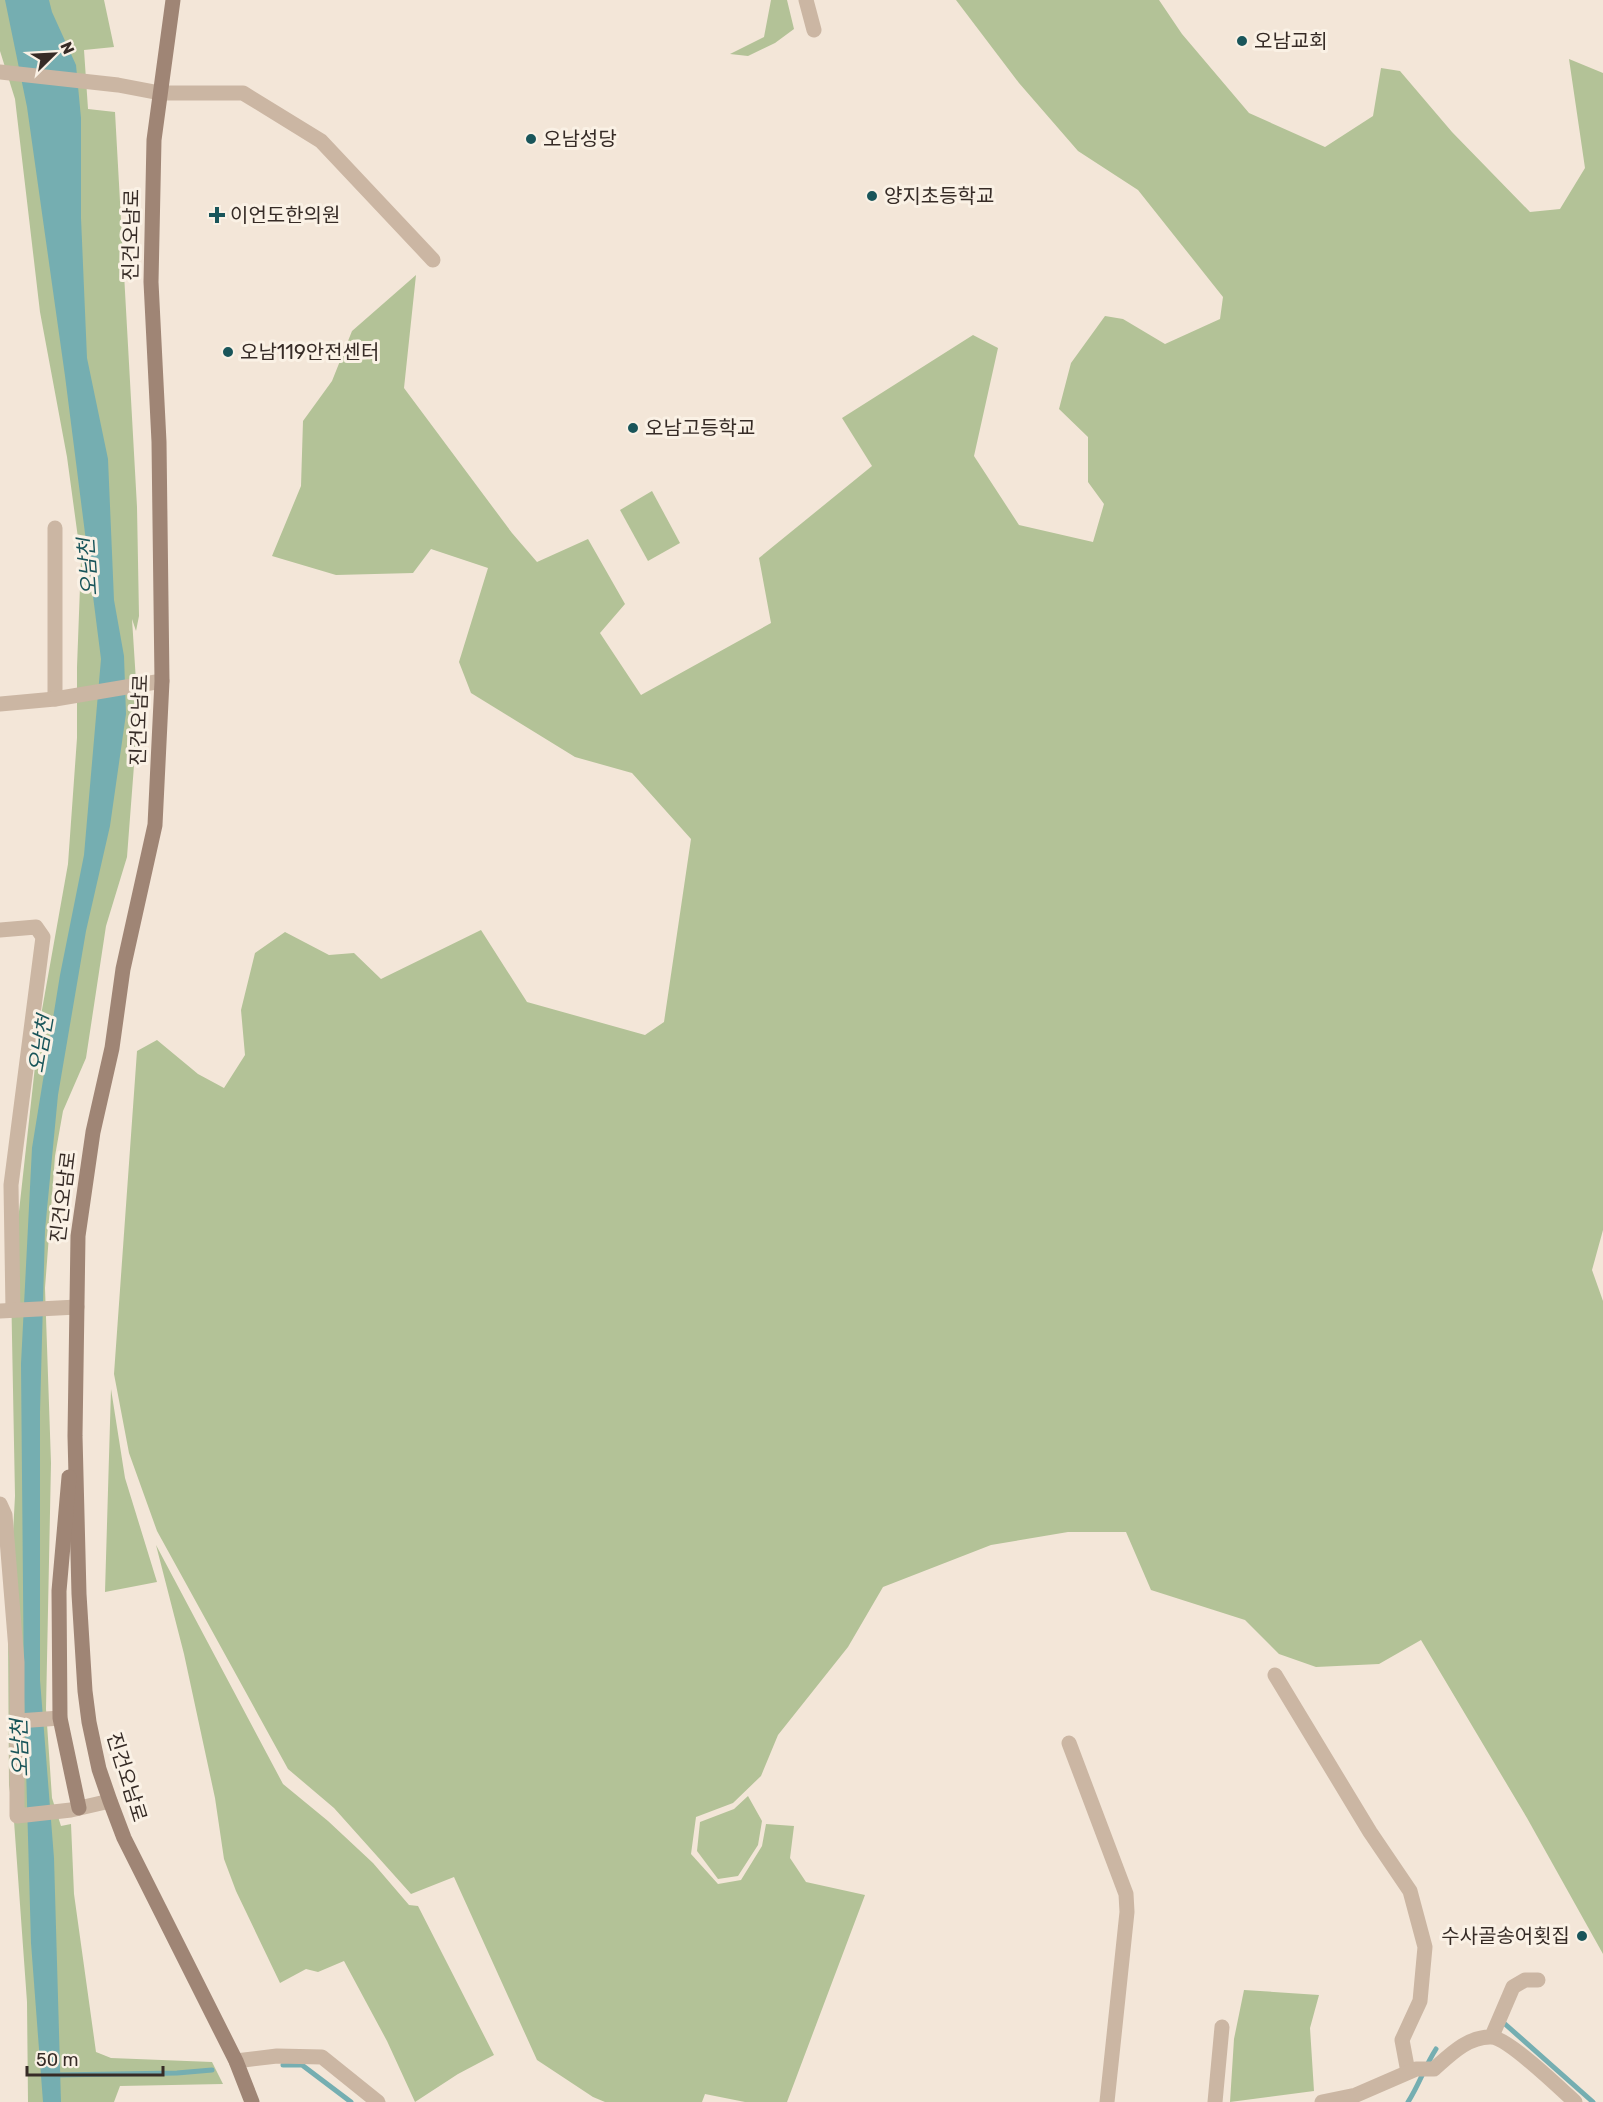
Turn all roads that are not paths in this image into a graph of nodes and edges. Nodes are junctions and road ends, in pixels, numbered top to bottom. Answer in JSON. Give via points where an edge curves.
{"nodes":[{"id":1,"x":173,"y":0,"type":"edge"},
{"id":2,"x":806,"y":0,"type":"edge"},
{"id":3,"x":814,"y":30,"type":"dead end"},
{"id":4,"x":1,"y":73,"type":"edge"},
{"id":5,"x":160,"y":93,"type":"junction"},
{"id":6,"x":433,"y":260,"type":"dead end"},
{"id":7,"x":55,"y":528,"type":"dead end"},
{"id":8,"x":162,"y":681,"type":"junction"},
{"id":9,"x":55,"y":699,"type":"junction"},
{"id":10,"x":0,"y":704,"type":"edge"},
{"id":11,"x":0,"y":926,"type":"edge"},
{"id":12,"x":69,"y":1307,"type":"junction"},
{"id":13,"x":11,"y":1310,"type":"edge"},
{"id":14,"x":75,"y":1436,"type":"junction"},
{"id":15,"x":0,"y":1504,"type":"edge"},
{"id":16,"x":1275,"y":1674,"type":"dead end"},
{"id":17,"x":59,"y":1718,"type":"junction"},
{"id":18,"x":18,"y":1721,"type":"junction"},
{"id":19,"x":1069,"y":1743,"type":"dead end"},
{"id":20,"x":110,"y":1802,"type":"junction"},
{"id":21,"x":75,"y":1809,"type":"junction"},
{"id":22,"x":1538,"y":1980,"type":"dead end"},
{"id":23,"x":1222,"y":2027,"type":"dead end"},
{"id":24,"x":1492,"y":2036,"type":"junction"},
{"id":25,"x":236,"y":2061,"type":"junction"},
{"id":26,"x":1412,"y":2071,"type":"junction"},
{"id":27,"x":252,"y":2102,"type":"edge"},
{"id":28,"x":378,"y":2102,"type":"edge"},
{"id":29,"x":1107,"y":2102,"type":"edge"},
{"id":30,"x":1215,"y":2102,"type":"edge"},
{"id":31,"x":1322,"y":2102,"type":"edge"},
{"id":32,"x":1575,"y":2102,"type":"edge"}],
"edges":[{"from":1,"to":5,"type":"main road","name":"진건오남로"},
{"from":2,"to":3,"type":"street"},
{"from":4,"to":5,"type":"street"},
{"from":5,"to":6,"type":"street","via":[[243,93],[302,129],[321,141]]},
{"from":5,"to":8,"type":"main road","name":"진건오남로","via":[[154,140],[151,282],[159,442]]},
{"from":7,"to":9,"type":"street"},
{"from":8,"to":9,"type":"street"},
{"from":8,"to":12,"type":"main road","name":"진건오남로","via":[[155,825],[93,1132]]},
{"from":9,"to":10,"type":"street"},
{"from":11,"to":13,"type":"street","via":[[36,927],[43,937],[10,1185]]},
{"from":12,"to":13,"type":"street"},
{"from":12,"to":14,"type":"main road","name":"진건오남로"},
{"from":14,"to":17,"type":"main road","name":"진건오남로","via":[[59,1591]]},
{"from":14,"to":20,"type":"main road","name":"진건오남로","via":[[85,1691],[99,1769]]},
{"from":15,"to":18,"type":"street","via":[[5,1515]]},
{"from":16,"to":26,"type":"street","via":[[1410,1891],[1425,1947],[1420,2001],[1402,2040]]},
{"from":17,"to":18,"type":"street"},
{"from":17,"to":21,"type":"main road","name":"진건오남로"},
{"from":18,"to":21,"type":"street","via":[[17,1816]]},
{"from":19,"to":29,"type":"street","via":[[1126,1894]]},
{"from":20,"to":21,"type":"street"},
{"from":20,"to":25,"type":"main road","name":"진건오남로","via":[[124,1838]]},
{"from":22,"to":24,"type":"street","via":[[1525,1980],[1513,1987]]},
{"from":23,"to":30,"type":"street"},
{"from":24,"to":26,"type":"street","via":[[1474,2039],[1458,2048],[1434,2069]]},
{"from":24,"to":32,"type":"street","via":[[1514,2049]]},
{"from":25,"to":27,"type":"main road","name":"진건오남로"},
{"from":25,"to":28,"type":"street","via":[[277,2056],[322,2057]]},
{"from":26,"to":31,"type":"street","via":[[1356,2095]]}]}
